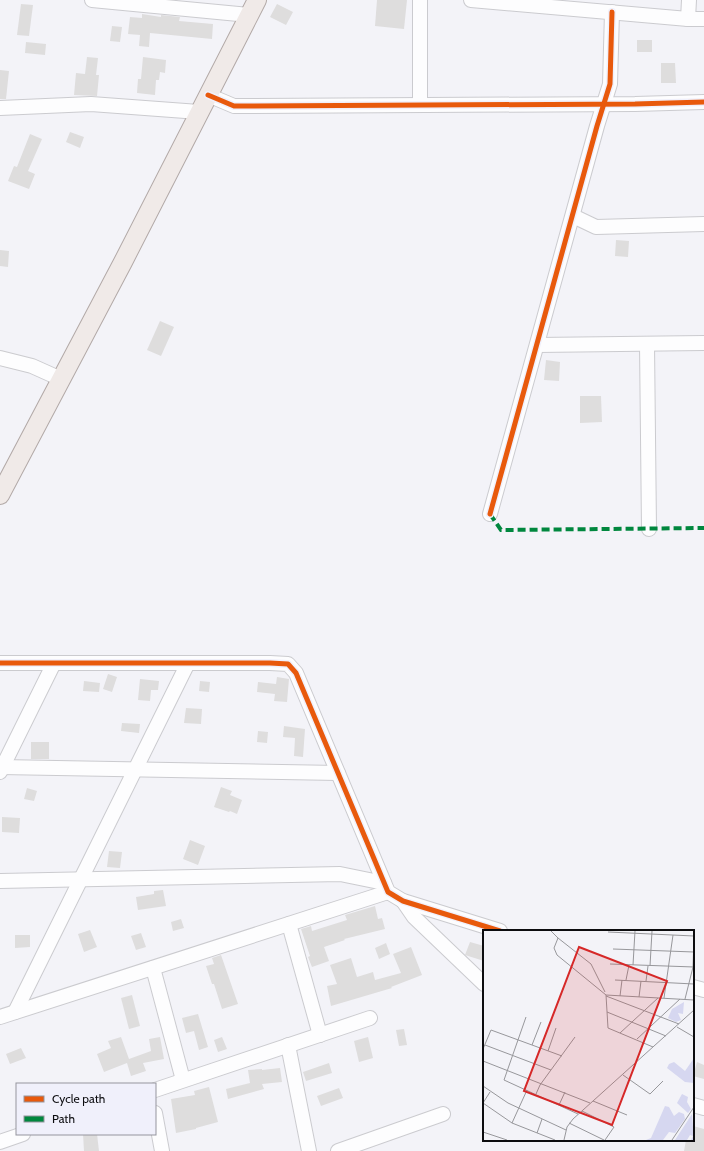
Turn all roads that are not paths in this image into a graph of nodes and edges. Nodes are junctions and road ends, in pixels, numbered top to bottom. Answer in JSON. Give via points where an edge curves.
{"nodes":[{"id":1,"x":92,"y":0,"type":"edge"},
{"id":2,"x":420,"y":0,"type":"edge"},
{"id":3,"x":471,"y":0,"type":"edge"},
{"id":4,"x":689,"y":0,"type":"edge"},
{"id":5,"x":253,"y":7,"type":"edge"},
{"id":6,"x":612,"y":12,"type":"junction"},
{"id":7,"x":688,"y":19,"type":"junction"},
{"id":8,"x":704,"y":19,"type":"edge"},
{"id":9,"x":208,"y":95,"type":"junction"},
{"id":10,"x":704,"y":102,"type":"edge"},
{"id":11,"x":604,"y":104,"type":"junction"},
{"id":12,"x":420,"y":105,"type":"junction"},
{"id":13,"x":0,"y":108,"type":"edge"},
{"id":14,"x":200,"y":112,"type":"junction"},
{"id":15,"x":572,"y":216,"type":"junction"},
{"id":16,"x":704,"y":224,"type":"edge"},
{"id":17,"x":704,"y":343,"type":"edge"},
{"id":18,"x":647,"y":344,"type":"junction"},
{"id":19,"x":537,"y":345,"type":"junction"},
{"id":20,"x":0,"y":358,"type":"edge"},
{"id":21,"x":61,"y":379,"type":"junction"},
{"id":22,"x":0,"y":496,"type":"edge"},
{"id":23,"x":490,"y":514,"type":"dead end"},
{"id":24,"x":649,"y":529,"type":"dead end"},
{"id":25,"x":0,"y":663,"type":"edge"},
{"id":26,"x":54,"y":663,"type":"junction"},
{"id":27,"x":188,"y":663,"type":"junction"},
{"id":28,"x":1,"y":769,"type":"edge"},
{"id":29,"x":135,"y":770,"type":"junction"},
{"id":30,"x":338,"y":773,"type":"junction"},
{"id":31,"x":81,"y":879,"type":"junction"},
{"id":32,"x":0,"y":881,"type":"edge"},
{"id":33,"x":386,"y":888,"type":"junction"},
{"id":34,"x":403,"y":901,"type":"junction"},
{"id":35,"x":289,"y":924,"type":"junction"},
{"id":36,"x":497,"y":930,"type":"edge"},
{"id":37,"x":153,"y":968,"type":"junction"},
{"id":38,"x":483,"y":983,"type":"edge"},
{"id":39,"x":694,"y":987,"type":"edge"},
{"id":40,"x":704,"y":990,"type":"edge"},
{"id":41,"x":14,"y":1012,"type":"junction"},
{"id":42,"x":0,"y":1017,"type":"edge"},
{"id":43,"x":370,"y":1018,"type":"dead end"},
{"id":44,"x":320,"y":1035,"type":"junction"},
{"id":45,"x":288,"y":1045,"type":"junction"},
{"id":46,"x":183,"y":1080,"type":"junction"},
{"id":47,"x":156,"y":1090,"type":"edge"},
{"id":48,"x":694,"y":1105,"type":"edge"},
{"id":49,"x":704,"y":1108,"type":"edge"},
{"id":50,"x":443,"y":1114,"type":"dead end"},
{"id":51,"x":156,"y":1118,"type":"edge"},
{"id":52,"x":20,"y":1135,"type":"edge"},
{"id":53,"x":0,"y":1142,"type":"edge"},
{"id":54,"x":162,"y":1151,"type":"edge"},
{"id":55,"x":309,"y":1151,"type":"edge"},
{"id":56,"x":338,"y":1151,"type":"edge"}],
"edges":[{"from":1,"to":5,"type":"street"},
{"from":2,"to":12,"type":"street"},
{"from":3,"to":6,"type":"street"},
{"from":4,"to":7,"type":"street"},
{"from":5,"to":9,"type":"main road"},
{"from":6,"to":7,"type":"street"},
{"from":6,"to":11,"type":"street","via":[[610,84]]},
{"from":7,"to":8,"type":"street"},
{"from":9,"to":12,"type":"street","via":[[234,106]]},
{"from":9,"to":14,"type":"main road"},
{"from":10,"to":11,"type":"street"},
{"from":11,"to":12,"type":"street"},
{"from":11,"to":15,"type":"street"},
{"from":13,"to":14,"type":"street","via":[[91,104]]},
{"from":14,"to":21,"type":"main road"},
{"from":15,"to":16,"type":"street","via":[[596,227]]},
{"from":15,"to":19,"type":"street"},
{"from":17,"to":18,"type":"street"},
{"from":18,"to":19,"type":"street"},
{"from":18,"to":24,"type":"street"},
{"from":19,"to":23,"type":"street"},
{"from":20,"to":21,"type":"street","via":[[32,366]]},
{"from":21,"to":22,"type":"main road"},
{"from":25,"to":26,"type":"street"},
{"from":26,"to":27,"type":"street"},
{"from":26,"to":28,"type":"street"},
{"from":27,"to":29,"type":"street"},
{"from":27,"to":30,"type":"street","via":[[288,664],[296,673]]},
{"from":28,"to":29,"type":"street"},
{"from":29,"to":30,"type":"street"},
{"from":29,"to":31,"type":"street"},
{"from":30,"to":33,"type":"street"},
{"from":31,"to":32,"type":"street"},
{"from":31,"to":33,"type":"street","via":[[340,874]]},
{"from":31,"to":41,"type":"street"},
{"from":33,"to":34,"type":"street"},
{"from":33,"to":35,"type":"street"},
{"from":34,"to":36,"type":"street"},
{"from":34,"to":38,"type":"street","via":[[414,917]]},
{"from":35,"to":37,"type":"street"},
{"from":35,"to":44,"type":"street"},
{"from":37,"to":41,"type":"street"},
{"from":37,"to":46,"type":"street"},
{"from":39,"to":40,"type":"street"},
{"from":41,"to":42,"type":"street"},
{"from":43,"to":44,"type":"street"},
{"from":44,"to":45,"type":"street"},
{"from":45,"to":46,"type":"street"},
{"from":45,"to":55,"type":"street"},
{"from":46,"to":47,"type":"street"},
{"from":48,"to":49,"type":"street"},
{"from":50,"to":56,"type":"street"},
{"from":51,"to":54,"type":"street"},
{"from":52,"to":53,"type":"street"}]}
